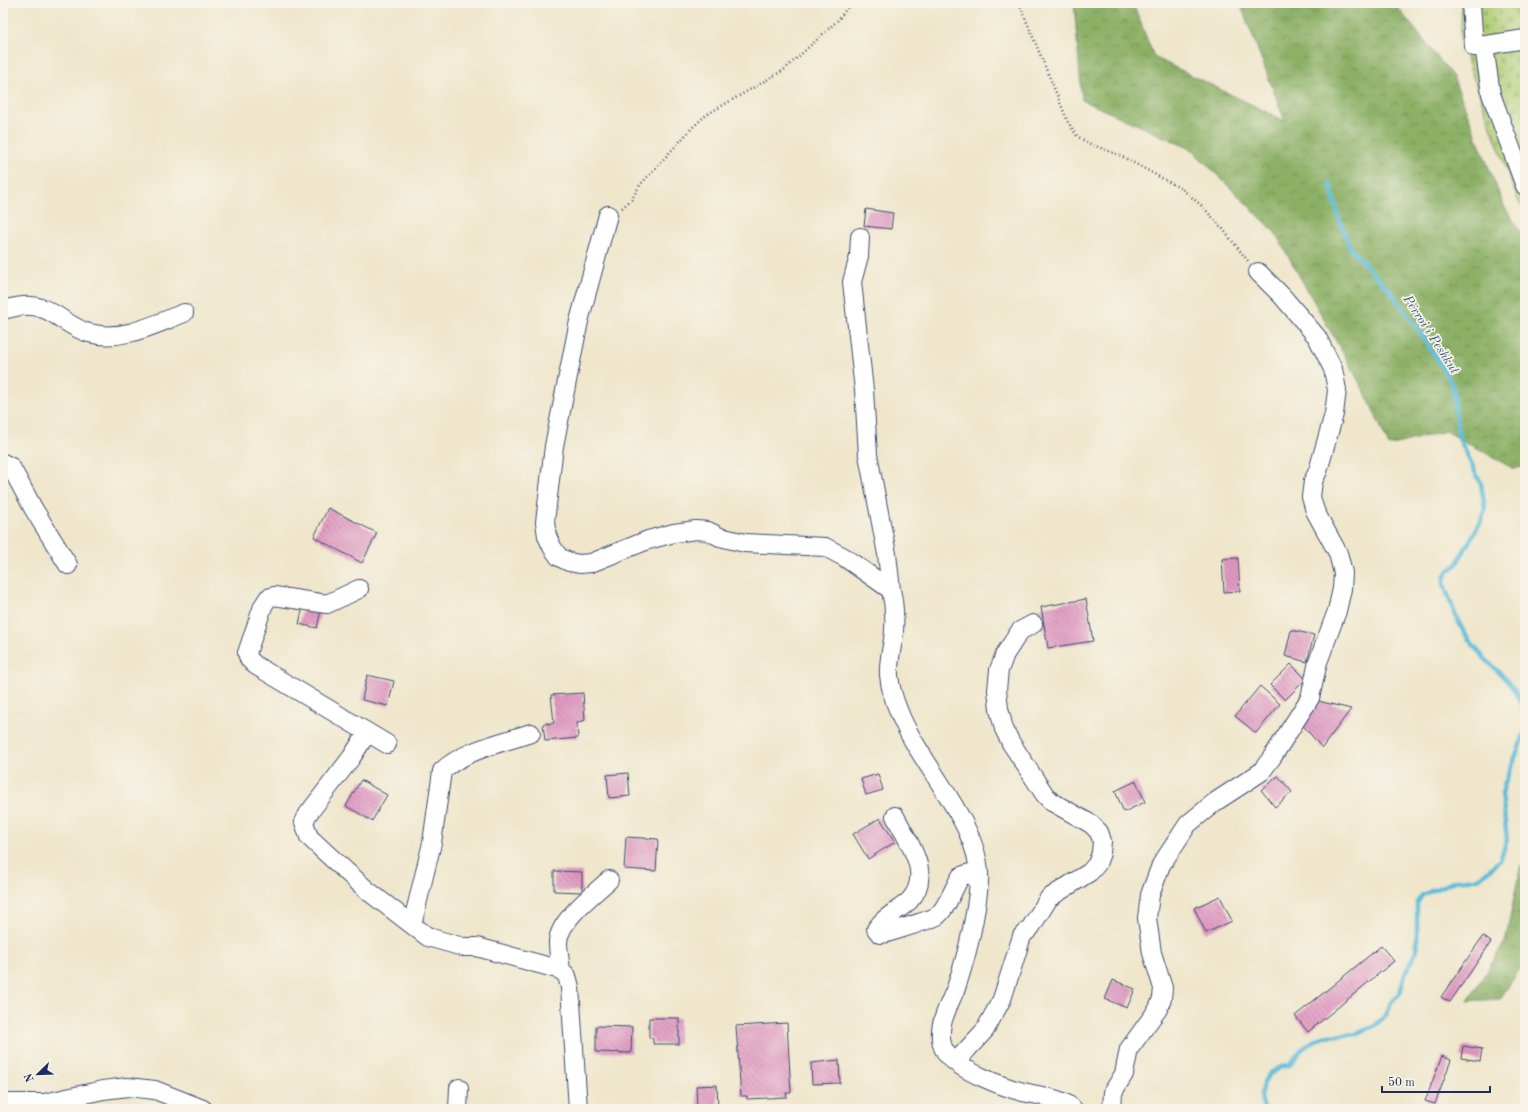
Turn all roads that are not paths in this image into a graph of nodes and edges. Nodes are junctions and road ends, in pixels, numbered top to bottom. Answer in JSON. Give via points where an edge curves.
{"nodes":[{"id":1,"x":1471,"y":3,"type":"edge"},
{"id":2,"x":1525,"y":40,"type":"edge"},
{"id":3,"x":1484,"y":46,"type":"junction"},
{"id":4,"x":1525,"y":186,"type":"edge"},
{"id":5,"x":608,"y":215,"type":"road end"},
{"id":6,"x":860,"y":237,"type":"dead end"},
{"id":7,"x":1258,"y":272,"type":"road end"},
{"id":8,"x":3,"y":310,"type":"edge"},
{"id":9,"x":184,"y":313,"type":"dead end"},
{"id":10,"x":3,"y":463,"type":"edge"},
{"id":11,"x":68,"y":565,"type":"dead end"},
{"id":12,"x":359,"y":589,"type":"dead end"},
{"id":13,"x":891,"y":590,"type":"junction"},
{"id":14,"x":1033,"y":624,"type":"dead end"},
{"id":15,"x":367,"y":733,"type":"junction"},
{"id":16,"x":531,"y":733,"type":"dead end"},
{"id":17,"x":386,"y":744,"type":"dead end"},
{"id":18,"x":895,"y":816,"type":"dead end"},
{"id":19,"x":609,"y":880,"type":"dead end"},
{"id":20,"x":979,"y":881,"type":"junction"},
{"id":21,"x":412,"y":924,"type":"junction"},
{"id":22,"x":561,"y":970,"type":"junction"},
{"id":23,"x":961,"y":1065,"type":"junction"},
{"id":24,"x":459,"y":1088,"type":"dead end"},
{"id":25,"x":3,"y":1103,"type":"edge"},
{"id":26,"x":203,"y":1109,"type":"edge"},
{"id":27,"x":458,"y":1109,"type":"edge"},
{"id":28,"x":578,"y":1109,"type":"edge"},
{"id":29,"x":1073,"y":1109,"type":"edge"},
{"id":30,"x":1112,"y":1109,"type":"edge"}],
"edges":[{"from":1,"to":3,"type":"street","via":[[1474,47]]},
{"from":2,"to":3,"type":"street"},
{"from":3,"to":4,"type":"street","via":[[1491,94]]},
{"from":5,"to":13,"type":"street","via":[[579,321],[554,446],[545,522],[547,536],[559,557],[569,562],[585,564],[655,538],[696,530],[708,531],[720,537],[745,543],[825,547]]},
{"from":6,"to":13,"type":"street","via":[[859,256],[852,282],[864,390],[868,455],[887,554]]},
{"from":7,"to":30,"type":"street","via":[[1317,337],[1333,369],[1337,390],[1334,414],[1313,481],[1311,497],[1315,511],[1338,553],[1343,573],[1342,589],[1337,611],[1318,662],[1310,698],[1283,741],[1261,772],[1215,802],[1188,824],[1161,865],[1153,885],[1147,918],[1152,953],[1163,988],[1162,998],[1158,1009],[1129,1049],[1124,1074],[1113,1092]]},
{"from":8,"to":9,"type":"street","via":[[31,306],[45,310],[89,333],[110,336],[134,332]]},
{"from":10,"to":11,"type":"street","via":[[11,467]]},
{"from":12,"to":15,"type":"street","via":[[327,604],[279,596],[268,598],[247,653],[255,665]]},
{"from":13,"to":20,"type":"street","via":[[894,632],[889,675],[892,693],[911,738],[962,820],[978,862]]},
{"from":14,"to":23,"type":"street","via":[[1020,631],[1005,654],[999,670],[997,690],[1004,729],[1044,795],[1091,824],[1098,832],[1102,841],[1101,853],[1097,864],[1090,872],[1049,898],[1031,927],[1022,936],[1002,999],[985,1030],[962,1055]]},
{"from":15,"to":17,"type":"street"},
{"from":15,"to":21,"type":"street","via":[[304,822],[309,837],[368,891]]},
{"from":16,"to":21,"type":"street","via":[[468,755],[451,763],[442,771],[432,843]]},
{"from":18,"to":20,"type":"street","via":[[920,868],[921,878],[918,890],[876,929],[880,934],[937,916],[961,876],[970,873]]},
{"from":19,"to":22,"type":"street","via":[[563,927],[558,941]]},
{"from":20,"to":23,"type":"street","via":[[966,952],[956,988],[942,1023],[942,1045],[946,1054]]},
{"from":21,"to":22,"type":"street","via":[[428,937],[444,942],[462,947],[477,947]]},
{"from":22,"to":28,"type":"street","via":[[567,976],[570,986]]},
{"from":23,"to":29,"type":"street","via":[[994,1083],[1064,1103]]},
{"from":24,"to":27,"type":"street"},
{"from":25,"to":26,"type":"street","via":[[44,1103],[103,1090],[128,1088],[155,1090]]}]}
